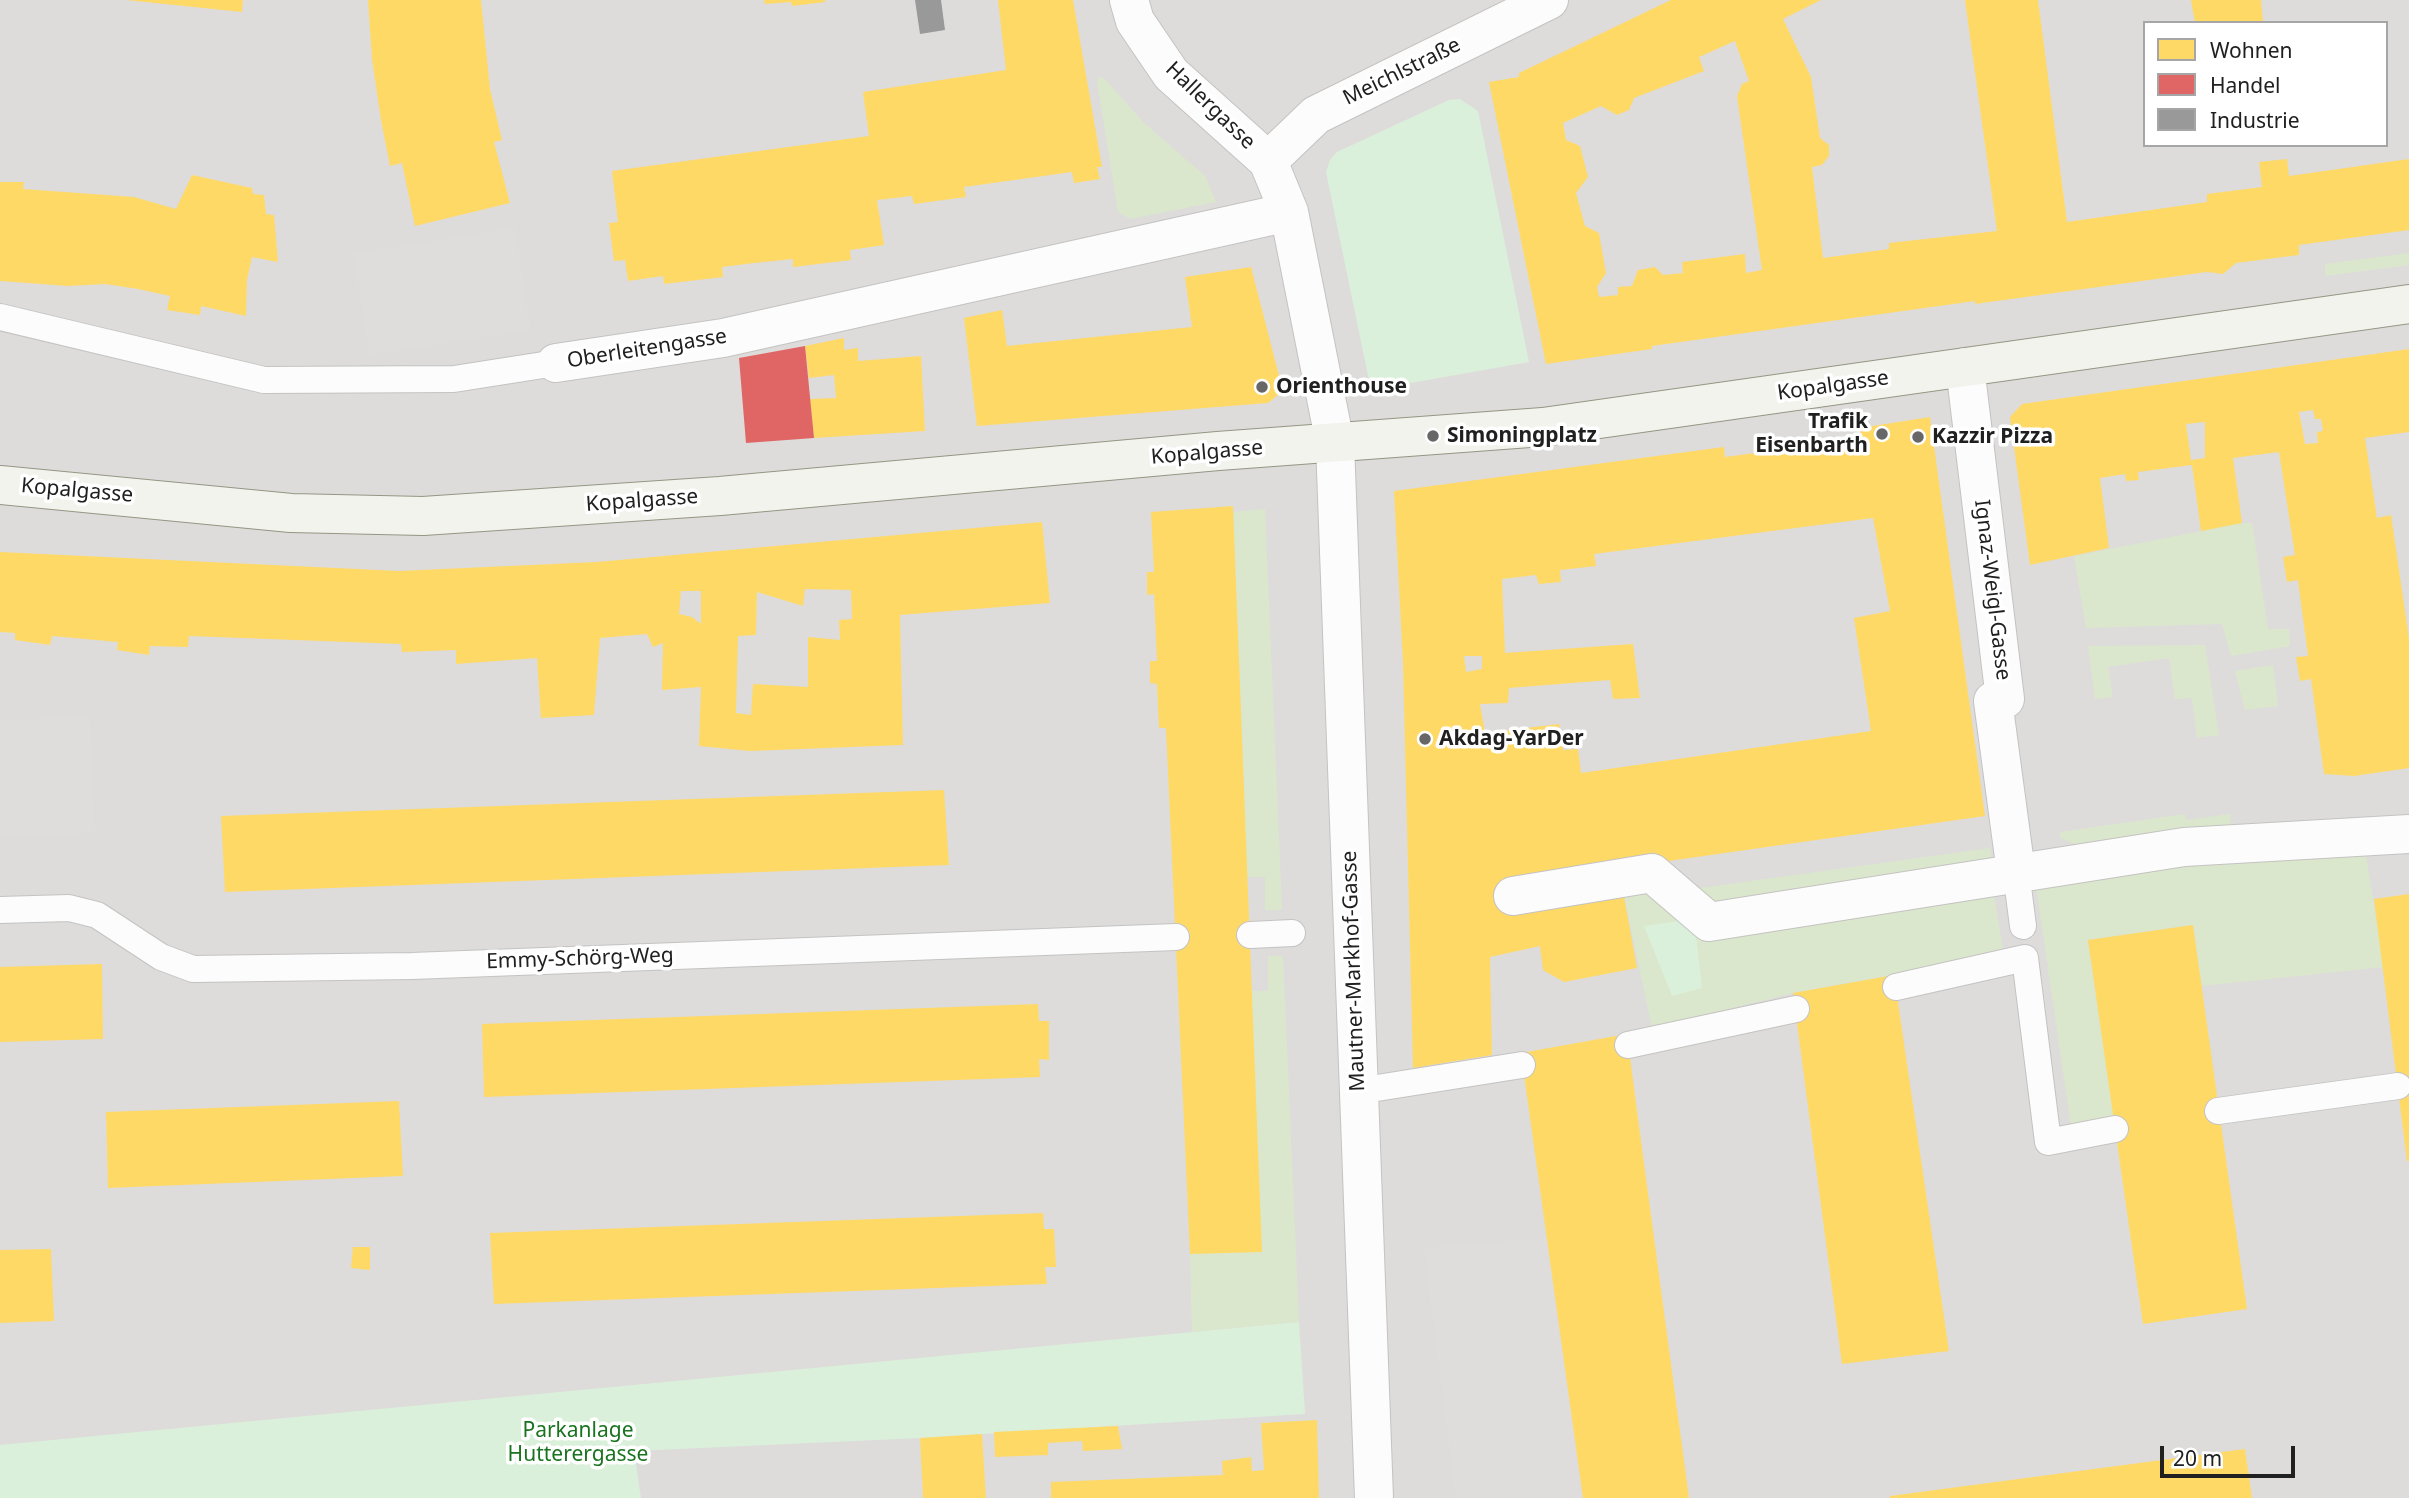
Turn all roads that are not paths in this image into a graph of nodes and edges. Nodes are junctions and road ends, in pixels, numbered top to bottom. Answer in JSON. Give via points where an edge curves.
{"nodes":[{"id":1,"x":1129,"y":0,"type":"edge"},
{"id":2,"x":1549,"y":0,"type":"edge"},
{"id":3,"x":1268,"y":161,"type":"junction"},
{"id":4,"x":1289,"y":212,"type":"junction"},
{"id":5,"x":2409,"y":304,"type":"edge"},
{"id":6,"x":0,"y":317,"type":"edge"},
{"id":7,"x":556,"y":363,"type":"joint"},
{"id":8,"x":1965,"y":367,"type":"junction"},
{"id":9,"x":1335,"y":443,"type":"junction"},
{"id":10,"x":0,"y":485,"type":"edge"},
{"id":11,"x":2409,"y":834,"type":"edge"},
{"id":12,"x":2016,"y":872,"type":"junction"},
{"id":13,"x":1513,"y":895,"type":"dead end"},
{"id":14,"x":0,"y":910,"type":"edge"},
{"id":15,"x":2023,"y":926,"type":"dead end"},
{"id":16,"x":1292,"y":933,"type":"dead end"},
{"id":17,"x":1250,"y":935,"type":"dead end"},
{"id":18,"x":1176,"y":937,"type":"dead end"},
{"id":19,"x":1896,"y":987,"type":"dead end"},
{"id":20,"x":1796,"y":1009,"type":"dead end"},
{"id":21,"x":1628,"y":1045,"type":"dead end"},
{"id":22,"x":1522,"y":1065,"type":"dead end"},
{"id":23,"x":2398,"y":1086,"type":"dead end"},
{"id":24,"x":1358,"y":1091,"type":"junction"},
{"id":25,"x":2218,"y":1111,"type":"dead end"},
{"id":26,"x":2115,"y":1129,"type":"dead end"},
{"id":27,"x":1374,"y":1498,"type":"edge"}],
"edges":[{"from":1,"to":3,"type":"street","name":"Hallergasse","via":[[1135,21],[1171,74]]},
{"from":2,"to":3,"type":"street","name":"Meichlstraße","via":[[1316,115]]},
{"from":3,"to":4,"type":"street","name":"Hallergasse"},
{"from":4,"to":7,"type":"street","name":"Oberleitengasse","via":[[723,338]]},
{"from":4,"to":9,"type":"street"},
{"from":5,"to":8,"type":"street","name":"Kopalgasse"},
{"from":6,"to":7,"type":"lane","name":"Oberleitengasse","via":[[264,380],[454,379]]},
{"from":8,"to":9,"type":"street","name":"Kopalgasse","via":[[1543,426]]},
{"from":8,"to":12,"type":"street","name":"Ignaz-Weigl-Gasse","via":[[2005,699],[1993,701]]},
{"from":9,"to":10,"type":"street","name":"Kopalgasse","via":[[720,496],[423,516],[291,513]]},
{"from":9,"to":24,"type":"street","name":"Mautner-Markhof-Gasse"},
{"from":11,"to":12,"type":"street","via":[[2184,847]]},
{"from":12,"to":13,"type":"street","via":[[1709,922],[1652,873]]},
{"from":12,"to":15,"type":"lane","name":"Ignaz-Weigl-Gasse"},
{"from":14,"to":18,"type":"lane","name":"Emmy-Schörg-Weg","via":[[69,908],[97,915],[161,957],[193,969],[412,966]]},
{"from":16,"to":17,"type":"lane"},
{"from":19,"to":26,"type":"lane","via":[[2025,958],[2048,1142]]},
{"from":20,"to":21,"type":"lane"},
{"from":22,"to":24,"type":"lane"},
{"from":23,"to":25,"type":"lane"},
{"from":24,"to":27,"type":"street","name":"Mautner-Markhof-Gasse"}]}
